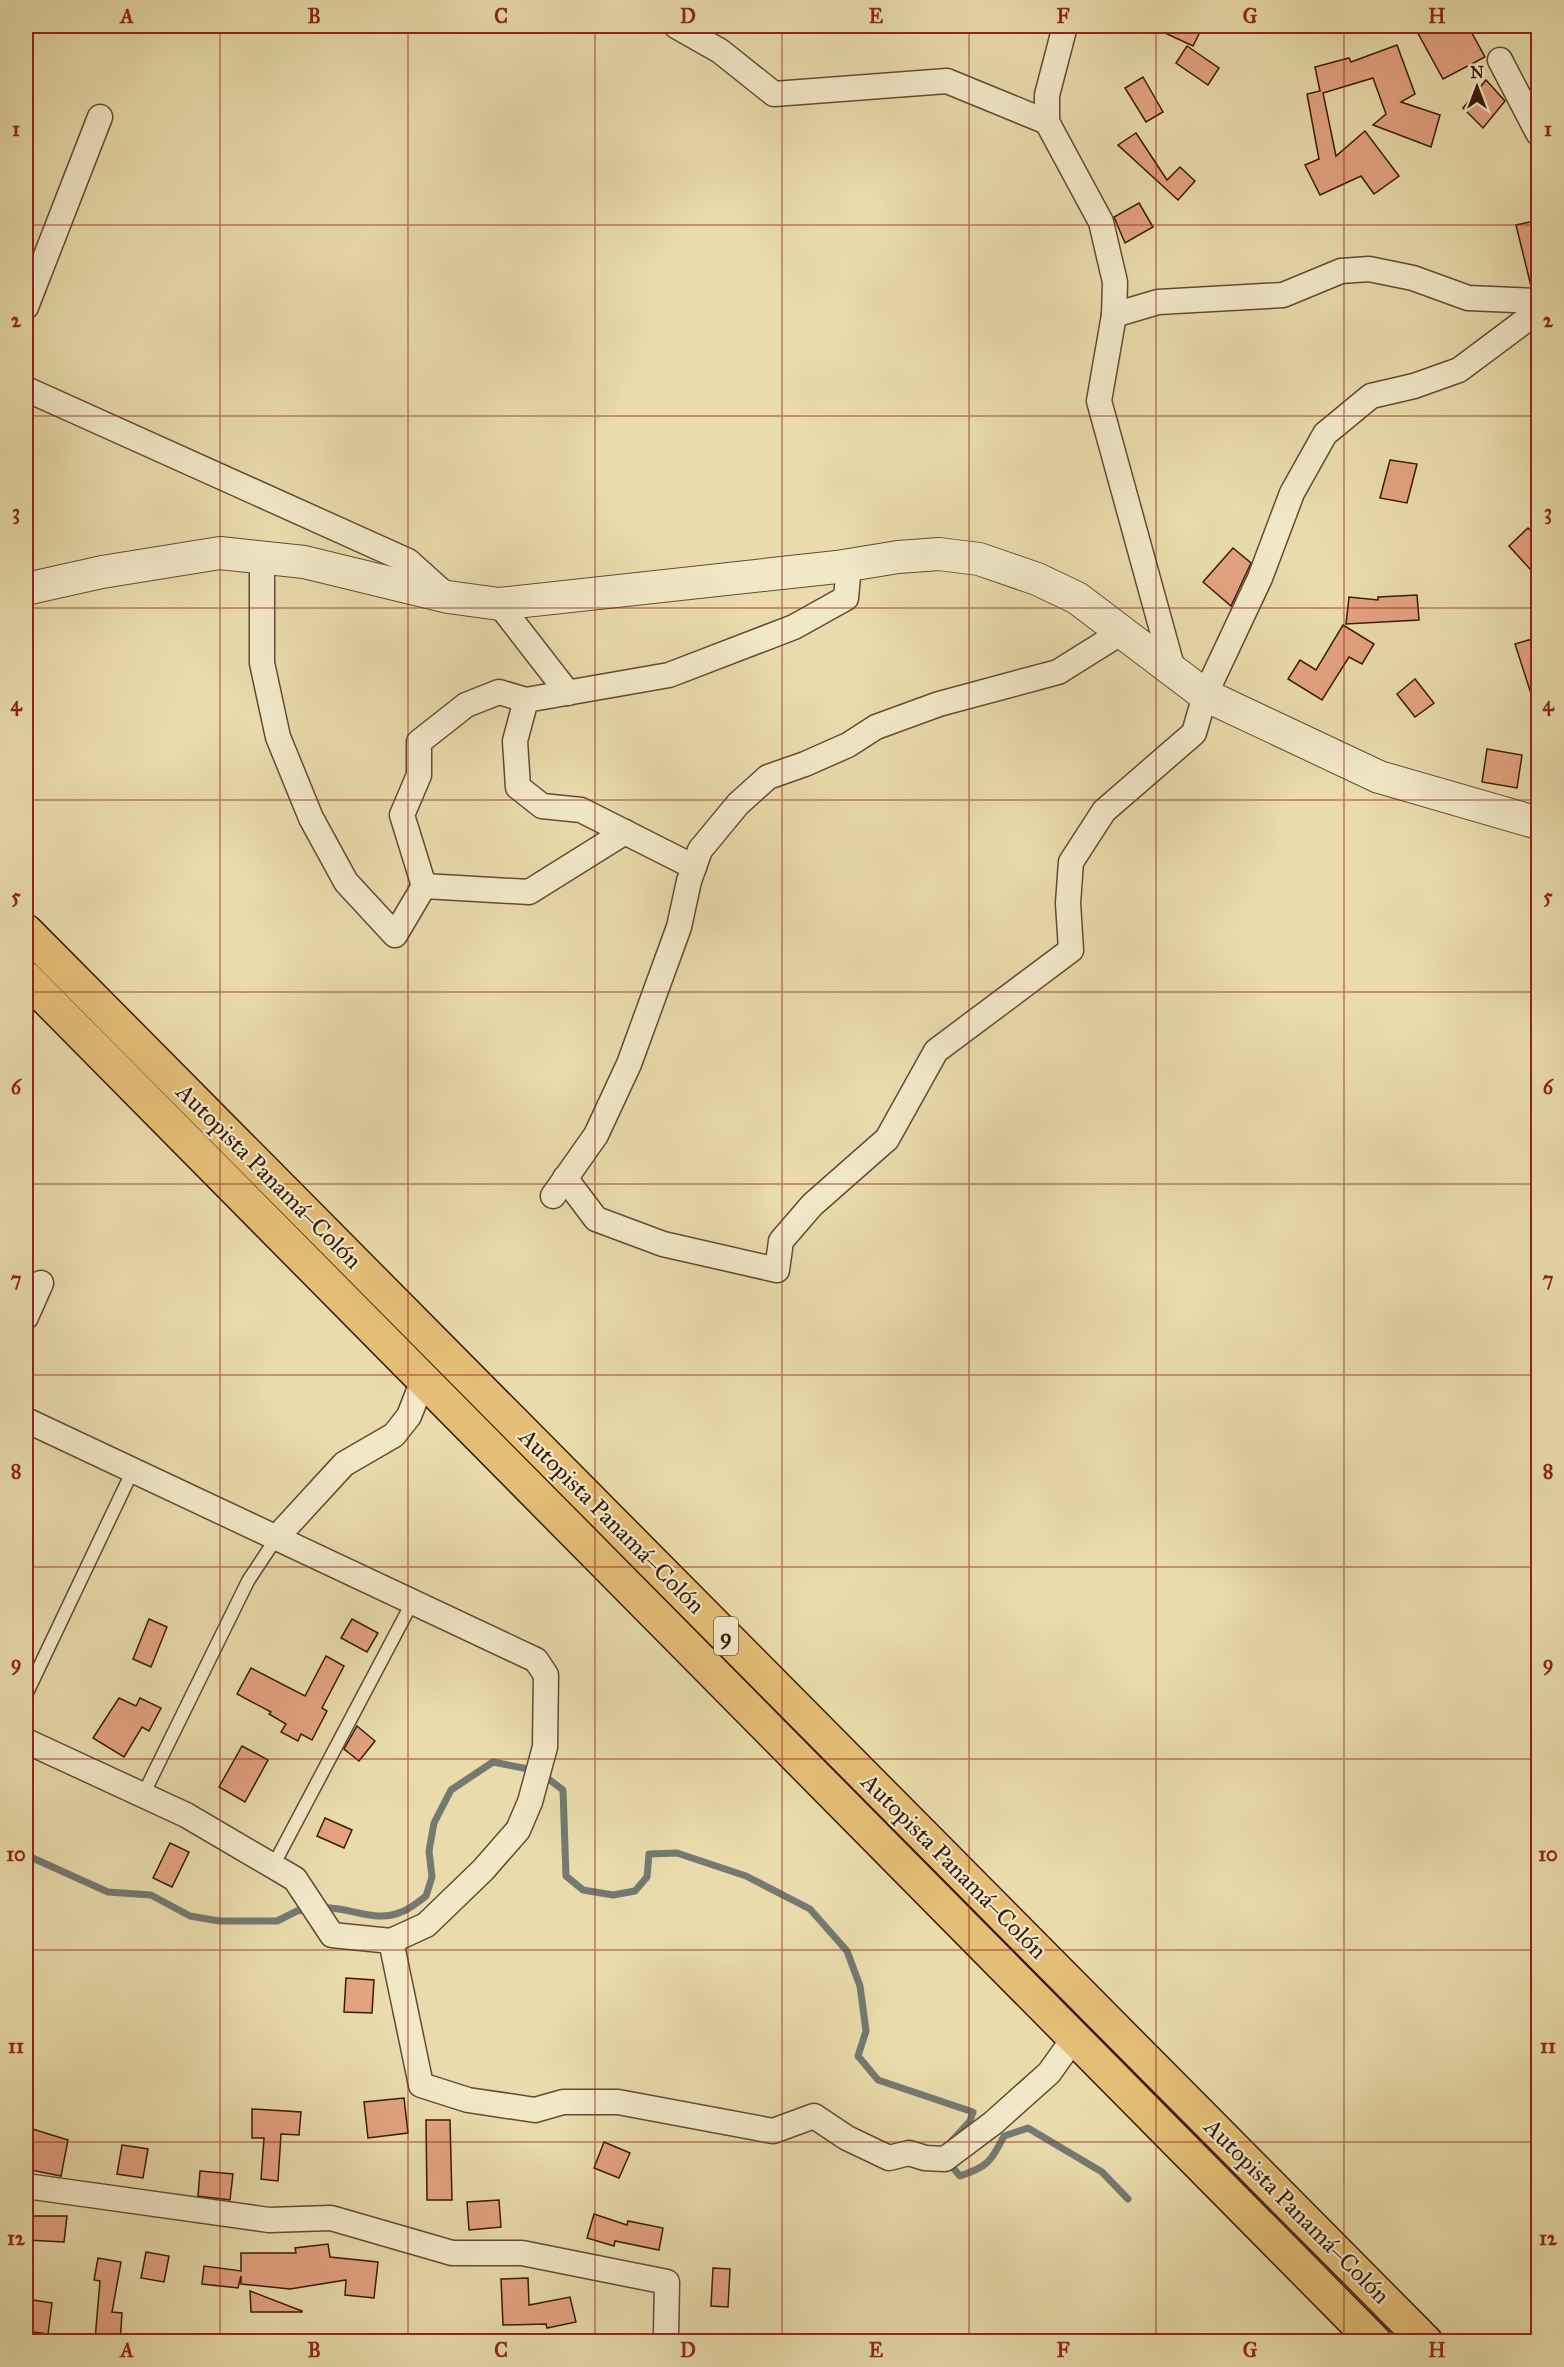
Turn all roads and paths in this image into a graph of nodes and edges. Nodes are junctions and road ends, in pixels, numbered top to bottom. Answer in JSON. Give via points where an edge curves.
{"nodes":[{"id":1,"x":676,"y":26,"type":"edge"},
{"id":2,"x":1065,"y":26,"type":"edge"},
{"id":3,"x":1500,"y":60,"type":"dead end"},
{"id":4,"x":100,"y":117,"type":"dead end"},
{"id":5,"x":1047,"y":122,"type":"junction"},
{"id":6,"x":1539,"y":133,"type":"edge"},
{"id":7,"x":1539,"y":301,"type":"edge"},
{"id":8,"x":26,"y":306,"type":"edge"},
{"id":9,"x":1539,"y":311,"type":"edge"},
{"id":10,"x":1114,"y":315,"type":"junction"},
{"id":11,"x":26,"y":389,"type":"edge"},
{"id":12,"x":262,"y":558,"type":"junction"},
{"id":13,"x":849,"y":565,"type":"junction"},
{"id":14,"x":26,"y":589,"type":"edge"},
{"id":15,"x":448,"y":597,"type":"junction"},
{"id":16,"x":499,"y":604,"type":"junction"},
{"id":17,"x":1122,"y":632,"type":"junction"},
{"id":18,"x":1173,"y":670,"type":"junction"},
{"id":19,"x":568,"y":693,"type":"junction"},
{"id":20,"x":1205,"y":695,"type":"junction"},
{"id":21,"x":526,"y":700,"type":"junction"},
{"id":22,"x":1539,"y":823,"type":"edge"},
{"id":23,"x":625,"y":832,"type":"junction"},
{"id":24,"x":694,"y":867,"type":"junction"},
{"id":25,"x":424,"y":886,"type":"junction"},
{"id":26,"x":26,"y":931,"type":"edge"},
{"id":27,"x":26,"y":978,"type":"edge"},
{"id":28,"x":40,"y":1283,"type":"dead end"},
{"id":29,"x":26,"y":1317,"type":"edge"},
{"id":30,"x":423,"y":1380,"type":"junction"},
{"id":31,"x":26,"y":1420,"type":"edge"},
{"id":32,"x":133,"y":1470,"type":"junction"},
{"id":33,"x":278,"y":1537,"type":"junction"},
{"id":34,"x":413,"y":1601,"type":"junction"},
{"id":35,"x":26,"y":1695,"type":"edge"},
{"id":36,"x":26,"y":1741,"type":"edge"},
{"id":37,"x":143,"y":1795,"type":"junction"},
{"id":38,"x":273,"y":1866,"type":"junction"},
{"id":39,"x":391,"y":1941,"type":"junction"},
{"id":40,"x":1074,"y":2038,"type":"junction"},
{"id":41,"x":26,"y":2186,"type":"edge"},
{"id":42,"x":663,"y":2342,"type":"edge"},
{"id":43,"x":1375,"y":2342,"type":"edge"},
{"id":44,"x":1426,"y":2342,"type":"edge"}],
"edges":[{"from":1,"to":5,"type":"street","via":[[720,51],[774,94],[947,81]]},
{"from":2,"to":5,"type":"street","via":[[1047,95]]},
{"from":3,"to":6,"type":"street"},
{"from":4,"to":8,"type":"street"},
{"from":5,"to":10,"type":"street","via":[[1101,222],[1115,282]]},
{"from":7,"to":10,"type":"street","via":[[1468,298],[1413,278],[1369,268],[1341,271],[1283,295],[1158,302]]},
{"from":9,"to":20,"type":"street","via":[[1459,370],[1371,396],[1325,434],[1292,493],[1260,578]]},
{"from":10,"to":18,"type":"street","via":[[1099,400]]},
{"from":11,"to":15,"type":"street","via":[[408,561]]},
{"from":12,"to":14,"type":"street","via":[[220,553]]},
{"from":12,"to":15,"type":"street","via":[[304,562]]},
{"from":12,"to":25,"type":"street","via":[[262,663],[278,737],[310,818],[346,882],[395,935]]},
{"from":13,"to":16,"type":"street"},
{"from":13,"to":17,"type":"street","via":[[939,554],[979,559],[1077,598]]},
{"from":13,"to":19,"type":"street","via":[[846,598],[794,627],[669,675]]},
{"from":15,"to":16,"type":"street"},
{"from":16,"to":19,"type":"street"},
{"from":17,"to":18,"type":"street"},
{"from":17,"to":24,"type":"street","via":[[1058,672],[939,704],[876,727],[805,764],[768,777],[738,804],[700,850]]},
{"from":18,"to":20,"type":"street"},
{"from":19,"to":21,"type":"street"},
{"from":20,"to":22,"type":"street","via":[[1379,777]]},
{"from":20,"to":24,"type":"street","via":[[1194,733],[1104,812],[1071,862],[1071,950],[936,1051],[886,1140],[812,1205],[781,1241],[777,1270],[663,1244],[596,1219],[559,1187],[596,1135],[629,1064],[680,927]]},
{"from":21,"to":23,"type":"street","via":[[515,741],[518,787],[542,806],[581,810]]},
{"from":21,"to":25,"type":"street","via":[[499,692],[466,705],[419,742],[419,775],[402,815]]},
{"from":23,"to":24,"type":"street"},
{"from":23,"to":25,"type":"street","via":[[529,892]]},
{"from":26,"to":44,"type":"highway","name":"Autopista Panamá–Colón","number":"9"},
{"from":27,"to":30,"type":"highway","name":"Autopista Panamá–Colón","number":"9"},
{"from":28,"to":29,"type":"street"},
{"from":30,"to":33,"type":"street","via":[[409,1416],[394,1435],[344,1464]]},
{"from":30,"to":40,"type":"highway","name":"Autopista Panamá–Colón","number":"9"},
{"from":31,"to":32,"type":"street"},
{"from":32,"to":33,"type":"street"},
{"from":32,"to":35,"type":"lane"},
{"from":33,"to":34,"type":"street"},
{"from":33,"to":37,"type":"lane","via":[[248,1581]]},
{"from":34,"to":38,"type":"lane"},
{"from":34,"to":39,"type":"street","via":[[536,1660],[546,1675],[545,1747],[518,1830],[426,1925]]},
{"from":36,"to":37,"type":"street"},
{"from":37,"to":38,"type":"street","via":[[186,1815]]},
{"from":38,"to":39,"type":"street","via":[[296,1879],[332,1935]]},
{"from":39,"to":40,"type":"street","via":[[421,2085],[468,2100],[535,2110],[563,2102],[618,2102],[772,2130],[814,2116],[847,2138],[889,2158],[909,2152],[945,2159],[1049,2073]]},
{"from":40,"to":43,"type":"highway","name":"Autopista Panamá–Colón","number":"9"},
{"from":41,"to":42,"type":"street","via":[[269,2220],[331,2218],[452,2253],[522,2253],[667,2282]]}]}
